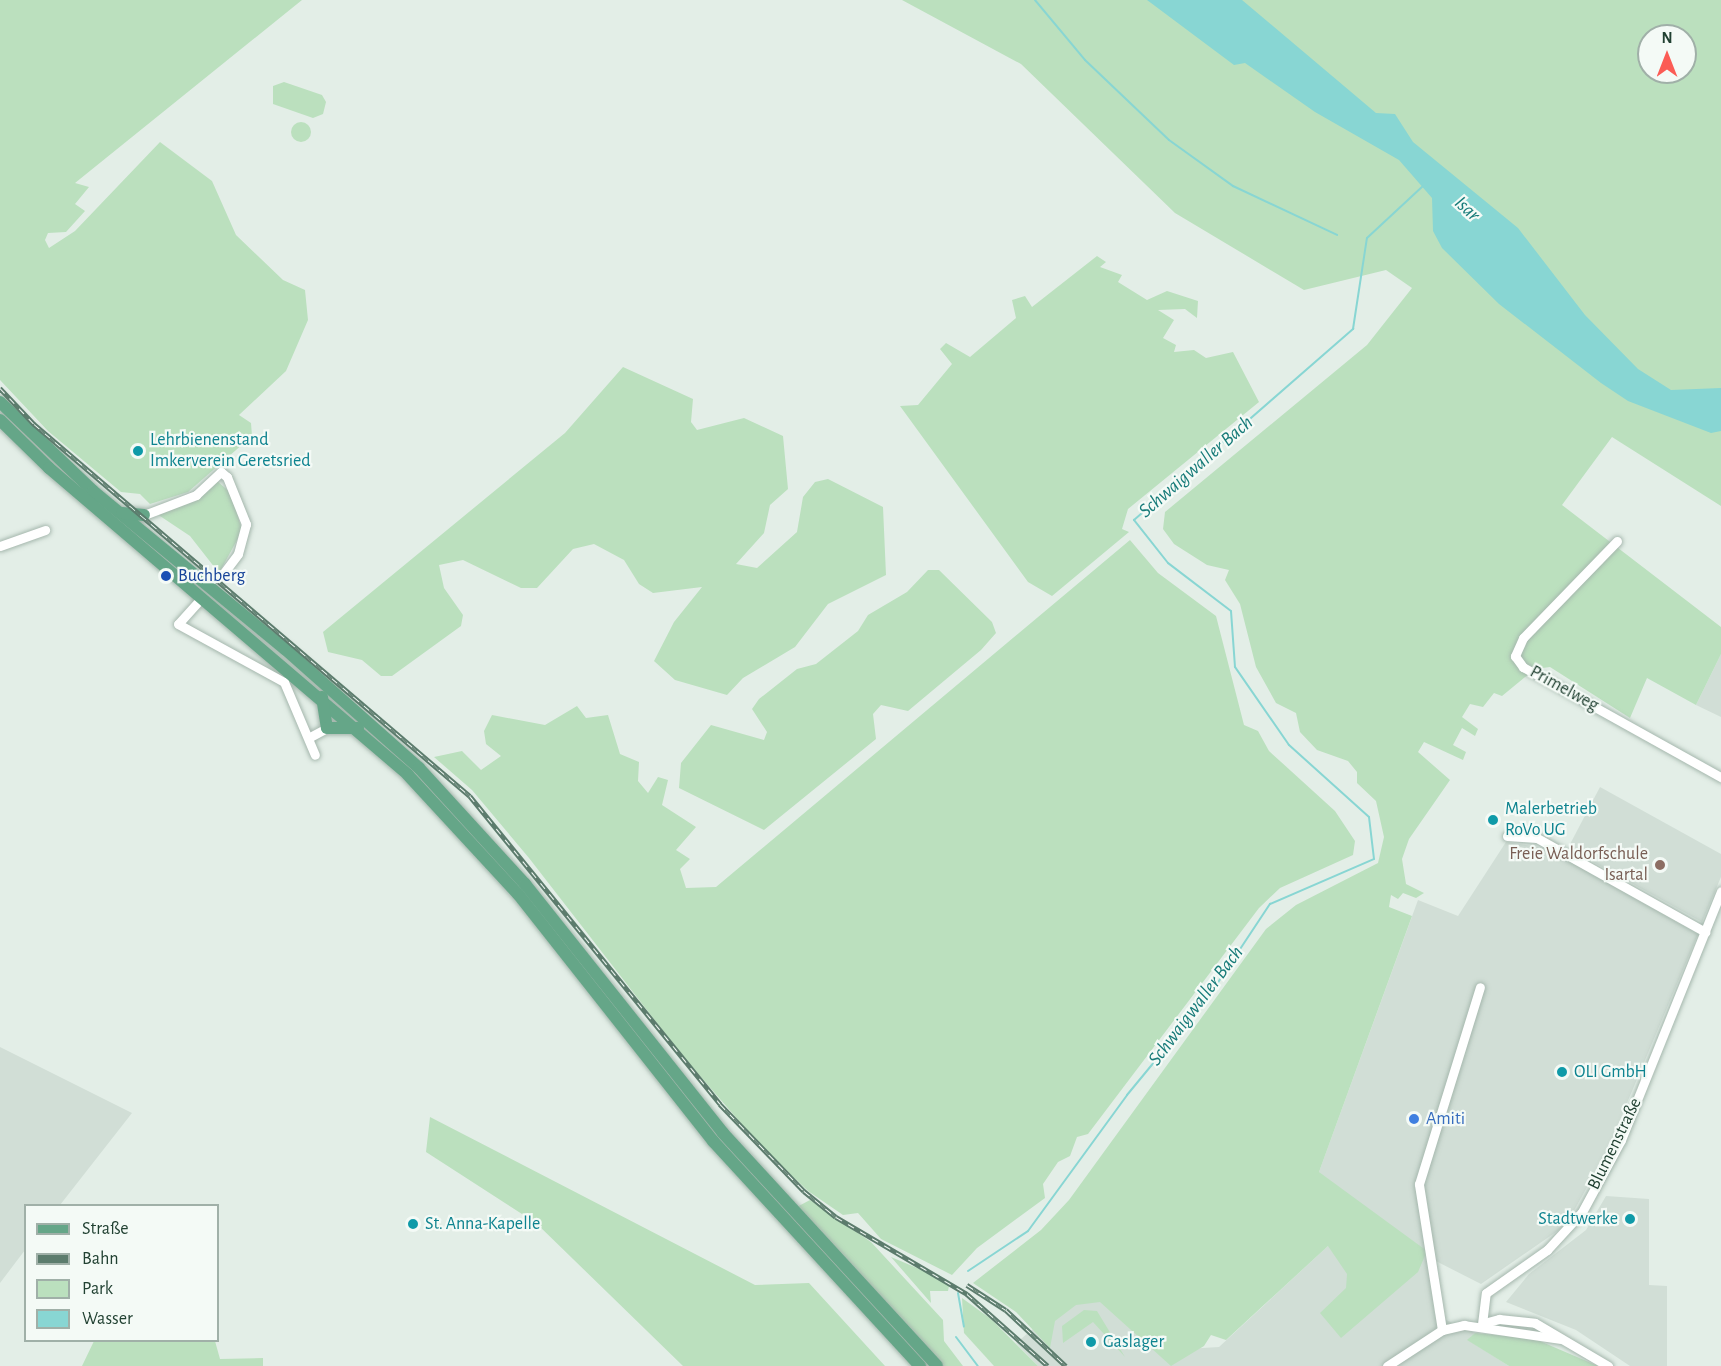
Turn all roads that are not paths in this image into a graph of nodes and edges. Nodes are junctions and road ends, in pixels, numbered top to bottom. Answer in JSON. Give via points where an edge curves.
{"nodes":[{"id":1,"x":0,"y":402,"type":"edge"},
{"id":2,"x":0,"y":420,"type":"edge"},
{"id":3,"x":118,"y":512,"type":"junction"},
{"id":4,"x":144,"y":515,"type":"junction"},
{"id":5,"x":45,"y":530,"type":"dead end"},
{"id":6,"x":146,"y":534,"type":"junction"},
{"id":7,"x":1617,"y":541,"type":"dead end"},
{"id":8,"x":0,"y":546,"type":"edge"},
{"id":9,"x":222,"y":575,"type":"tunnel mouth"},
{"id":10,"x":197,"y":603,"type":"dead end"},
{"id":11,"x":321,"y":695,"type":"junction"},
{"id":12,"x":327,"y":728,"type":"junction"},
{"id":13,"x":359,"y":728,"type":"junction"},
{"id":14,"x":310,"y":737,"type":"junction"},
{"id":15,"x":315,"y":756,"type":"dead end"},
{"id":16,"x":1721,"y":777,"type":"edge"},
{"id":17,"x":1507,"y":836,"type":"dead end"},
{"id":18,"x":1721,"y":891,"type":"edge"},
{"id":19,"x":1718,"y":906,"type":"edge"},
{"id":20,"x":1705,"y":932,"type":"junction"},
{"id":21,"x":1480,"y":987,"type":"dead end"},
{"id":22,"x":1482,"y":1324,"type":"junction"},
{"id":23,"x":1442,"y":1330,"type":"junction"},
{"id":24,"x":920,"y":1366,"type":"edge"},
{"id":25,"x":937,"y":1366,"type":"edge"},
{"id":26,"x":1387,"y":1366,"type":"edge"},
{"id":27,"x":1608,"y":1366,"type":"edge"}],
"edges":[{"from":1,"to":3,"type":"main road"},
{"from":2,"to":11,"type":"main road","via":[[87,501]]},
{"from":3,"to":4,"type":"main road"},
{"from":3,"to":6,"type":"main road"},
{"from":4,"to":6,"type":"main road"},
{"from":4,"to":9,"type":"street","via":[[196,495],[221,472],[227,477],[246,524],[238,554]]},
{"from":5,"to":8,"type":"street"},
{"from":6,"to":25,"type":"main road","via":[[332,689],[471,822],[723,1133]]},
{"from":7,"to":16,"type":"street","name":"Primelweg","via":[[1523,638],[1515,656],[1523,667]]},
{"from":10,"to":14,"type":"street","via":[[178,624],[284,682]]},
{"from":11,"to":12,"type":"main road"},
{"from":11,"to":13,"type":"main road"},
{"from":12,"to":13,"type":"main road"},
{"from":12,"to":14,"type":"street"},
{"from":13,"to":24,"type":"main road","via":[[518,894],[713,1141]]},
{"from":14,"to":15,"type":"street"},
{"from":17,"to":20,"type":"street","via":[[1538,838]]},
{"from":18,"to":19,"type":"street","name":"Blumenstraße"},
{"from":19,"to":20,"type":"street","name":"Blumenstraße"},
{"from":20,"to":22,"type":"street","name":"Blumenstraße","via":[[1621,1140],[1582,1212],[1547,1250],[1486,1293]]},
{"from":21,"to":23,"type":"street","via":[[1419,1184]]},
{"from":22,"to":23,"type":"street"},
{"from":22,"to":27,"type":"street","via":[[1560,1339]]},
{"from":23,"to":26,"type":"street"}]}
